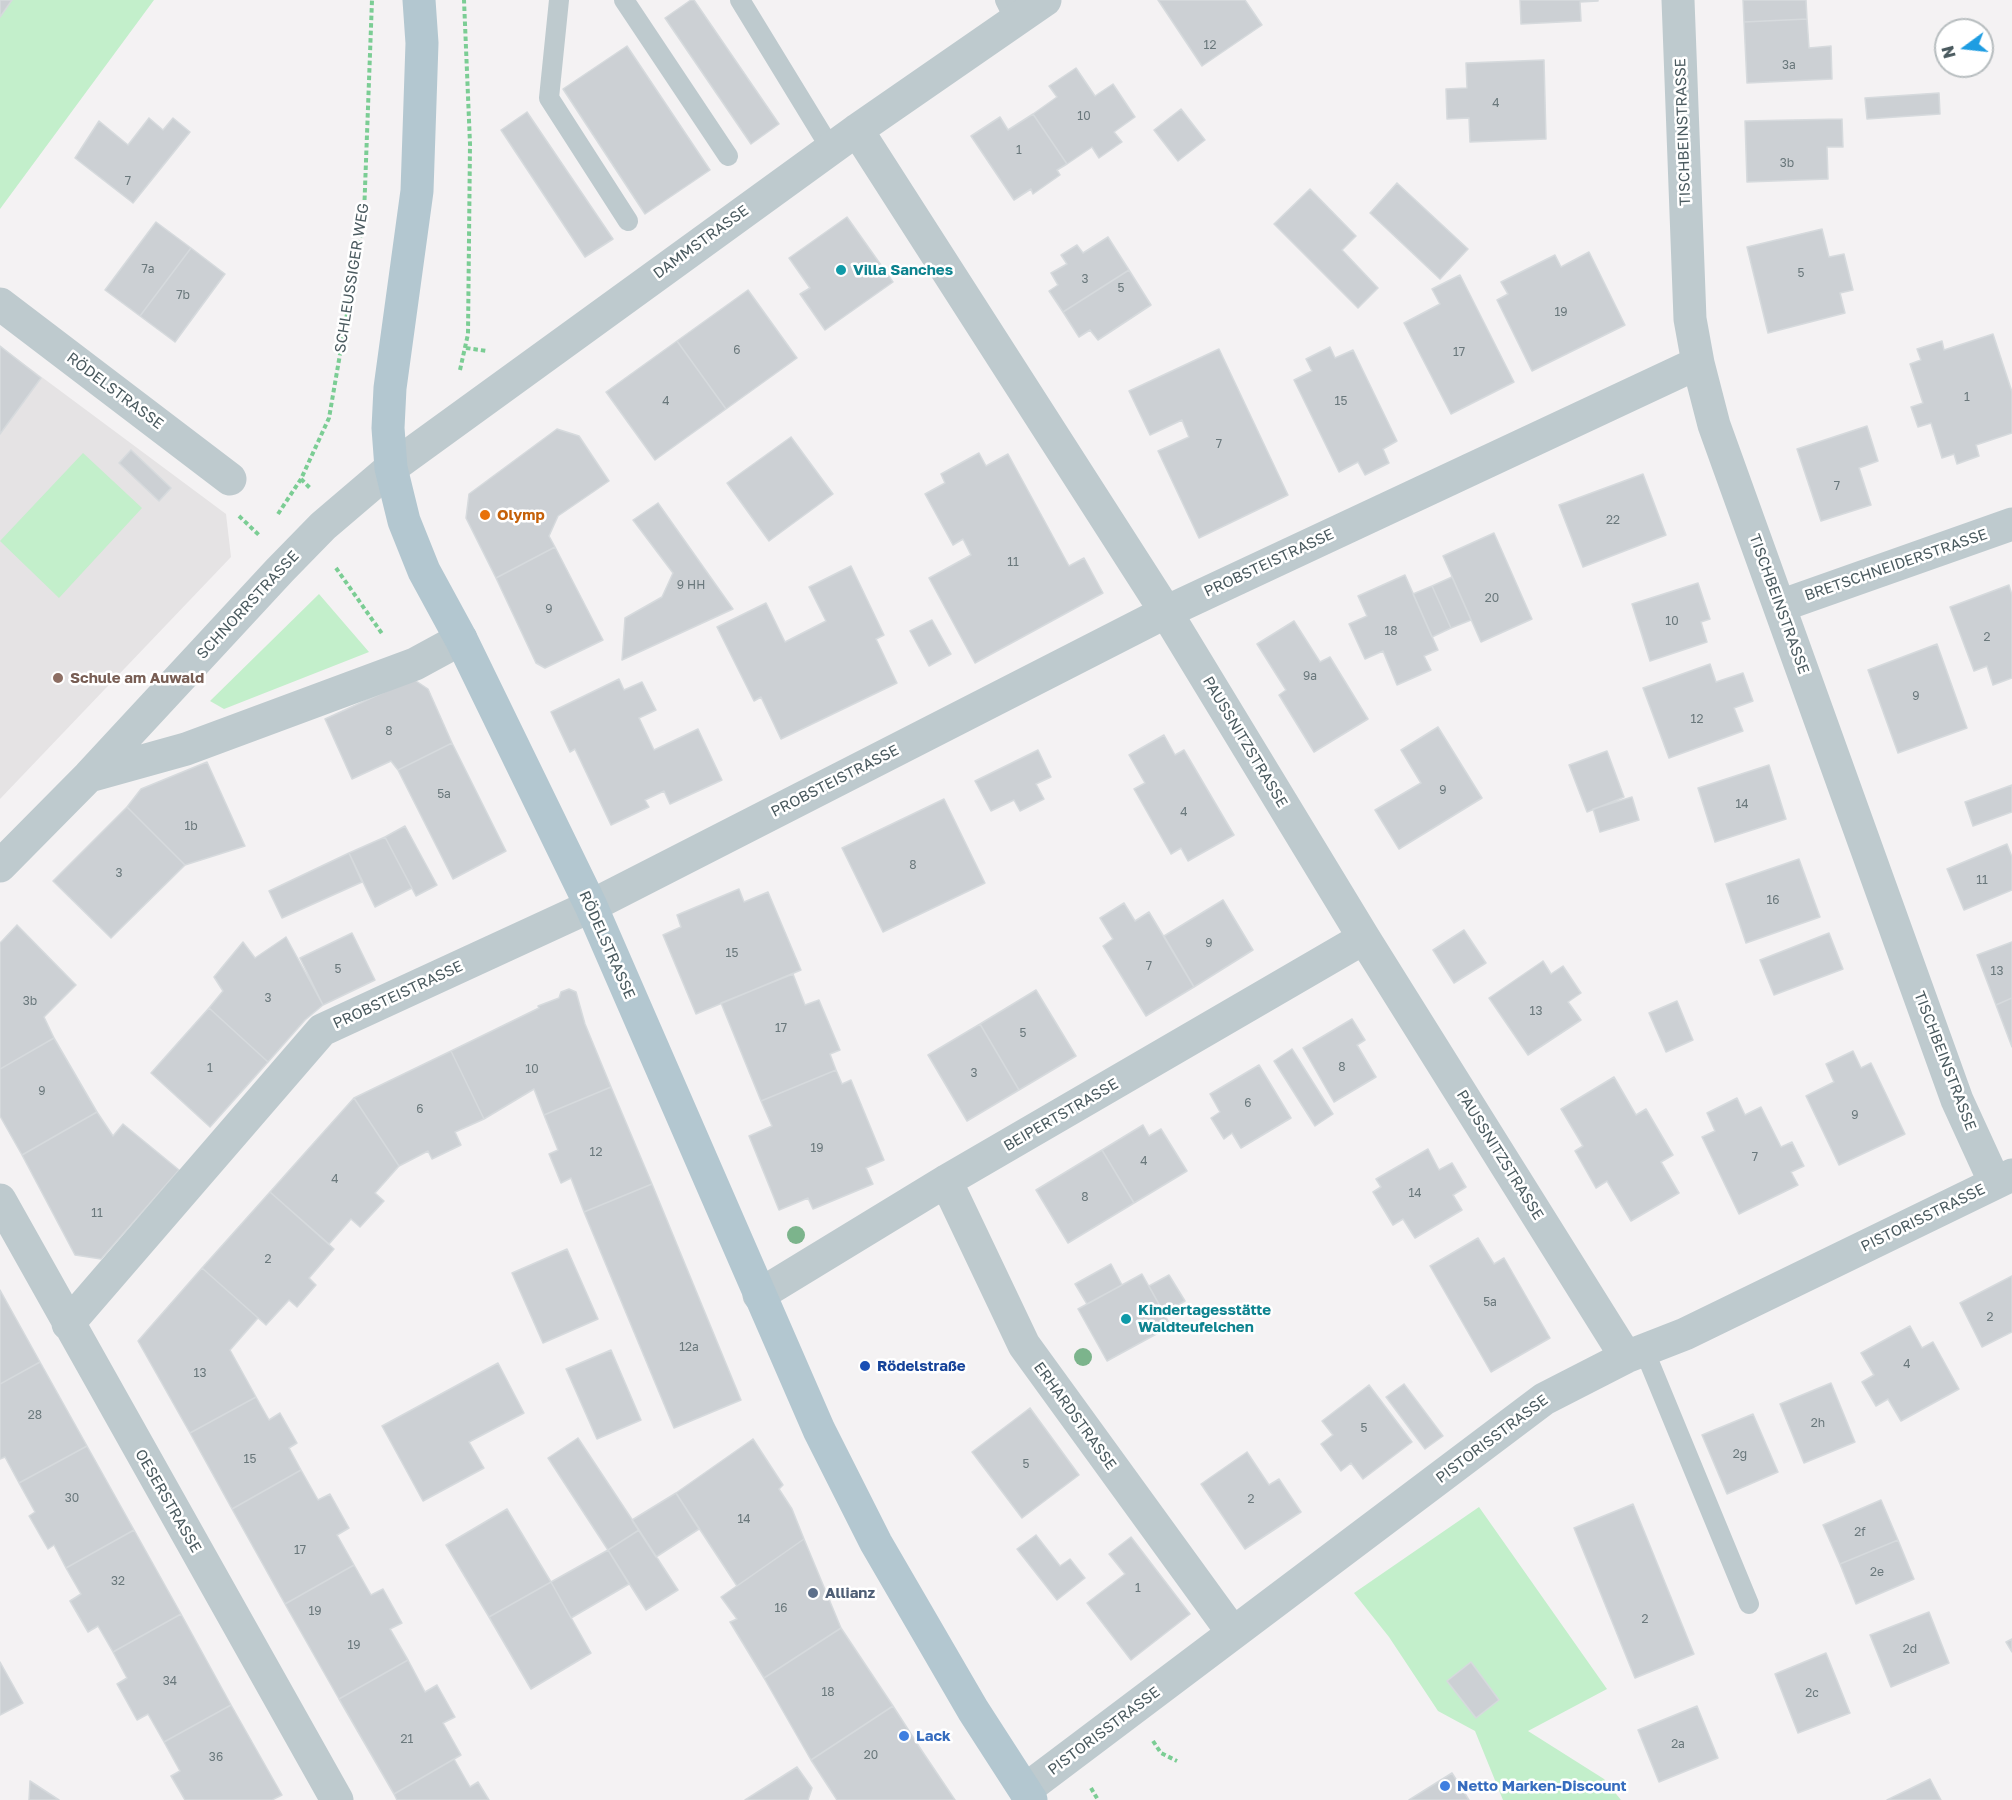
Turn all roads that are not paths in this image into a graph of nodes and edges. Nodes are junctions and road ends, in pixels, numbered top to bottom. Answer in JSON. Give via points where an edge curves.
{"nodes":[{"id":1,"x":419,"y":0,"type":"edge"},
{"id":2,"x":559,"y":0,"type":"edge"},
{"id":3,"x":624,"y":0,"type":"edge"},
{"id":4,"x":740,"y":0,"type":"edge"},
{"id":5,"x":1045,"y":0,"type":"edge"},
{"id":6,"x":1678,"y":0,"type":"edge"},
{"id":7,"x":1010,"y":10,"type":"edge"},
{"id":8,"x":857,"y":129,"type":"junction"},
{"id":9,"x":831,"y":149,"type":"junction"},
{"id":10,"x":728,"y":156,"type":"dead end"},
{"id":11,"x":628,"y":221,"type":"dead end"},
{"id":12,"x":0,"y":303,"type":"edge"},
{"id":13,"x":1698,"y":363,"type":"junction"},
{"id":14,"x":391,"y":468,"type":"junction"},
{"id":15,"x":230,"y":479,"type":"dead end"},
{"id":16,"x":2012,"y":524,"type":"edge"},
{"id":17,"x":1779,"y":606,"type":"junction"},
{"id":18,"x":1166,"y":612,"type":"junction"},
{"id":19,"x":461,"y":639,"type":"junction"},
{"id":20,"x":88,"y":776,"type":"junction"},
{"id":21,"x":0,"y":866,"type":"edge"},
{"id":22,"x":591,"y":906,"type":"junction"},
{"id":23,"x":1364,"y":938,"type":"junction"},
{"id":24,"x":2004,"y":1179,"type":"edge"},
{"id":25,"x":946,"y":1181,"type":"junction"},
{"id":26,"x":0,"y":1200,"type":"edge"},
{"id":27,"x":759,"y":1295,"type":"junction"},
{"id":28,"x":68,"y":1324,"type":"junction"},
{"id":29,"x":1635,"y":1355,"type":"junction"},
{"id":30,"x":1749,"y":1604,"type":"dead end"},
{"id":31,"x":1233,"y":1633,"type":"junction"},
{"id":32,"x":1028,"y":1795,"type":"edge"},
{"id":33,"x":338,"y":1800,"type":"edge"}],
"edges":[{"from":1,"to":14,"type":"main road","via":[[422,43],[417,191],[390,388]]},
{"from":2,"to":11,"type":"lane","via":[[549,98]]},
{"from":3,"to":10,"type":"lane"},
{"from":4,"to":9,"type":"lane"},
{"from":5,"to":7,"type":"street","name":"DAMMSTRASSE"},
{"from":6,"to":13,"type":"street","name":"TISCHBEINSTRASSE","via":[[1690,319]]},
{"from":7,"to":8,"type":"street","name":"DAMMSTRASSE"},
{"from":8,"to":9,"type":"street","name":"DAMMSTRASSE"},
{"from":8,"to":18,"type":"street","name":"PAUSSNITZSTRASSE"},
{"from":9,"to":14,"type":"street","name":"DAMMSTRASSE"},
{"from":12,"to":15,"type":"street","name":"RÖDELSTRASSE"},
{"from":13,"to":17,"type":"street","name":"TISCHBEINSTRASSE","via":[[1714,425]]},
{"from":13,"to":18,"type":"street","name":"PROBSTEISTRASSE"},
{"from":14,"to":19,"type":"main road","name":"RÖDELSTRASSE","via":[[404,521],[424,571]]},
{"from":14,"to":20,"type":"street","name":"SCHNORRSTRASSE","via":[[294,555]]},
{"from":16,"to":17,"type":"street","name":"BRETSCHNEIDERSTRASSE"},
{"from":17,"to":24,"type":"street","name":"TISCHBEINSTRASSE","via":[[1957,1100]]},
{"from":18,"to":22,"type":"street","name":"PROBSTEISTRASSE"},
{"from":18,"to":23,"type":"street","name":"PAUSSNITZSTRASSE"},
{"from":19,"to":20,"type":"street","name":"SCHNORRSTRASSE","via":[[415,664],[207,741]]},
{"from":19,"to":22,"type":"main road","name":"RÖDELSTRASSE"},
{"from":20,"to":21,"type":"street","name":"SCHNORRSTRASSE"},
{"from":22,"to":27,"type":"main road","name":"RÖDELSTRASSE"},
{"from":22,"to":28,"type":"street","name":"PROBSTEISTRASSE","via":[[321,1030]]},
{"from":23,"to":25,"type":"street","name":"BEIPERTSTRASSE"},
{"from":23,"to":29,"type":"street","name":"PAUSSNITZSTRASSE"},
{"from":24,"to":29,"type":"street","name":"PISTORISSTRASSE"},
{"from":25,"to":27,"type":"street","name":"BEIPERTSTRASSE"},
{"from":25,"to":31,"type":"street","name":"ERHARDSTRASSE","via":[[1024,1345]]},
{"from":26,"to":28,"type":"street","name":"OESERSTRASSE"},
{"from":27,"to":32,"type":"main road","name":"RÖDELSTRASSE","via":[[819,1430],[876,1543],[973,1710]]},
{"from":28,"to":33,"type":"street","name":"OESERSTRASSE"},
{"from":29,"to":30,"type":"lane"},
{"from":29,"to":31,"type":"street","name":"PISTORISSTRASSE","via":[[1544,1399]]},
{"from":31,"to":32,"type":"street","name":"PISTORISSTRASSE"}]}
